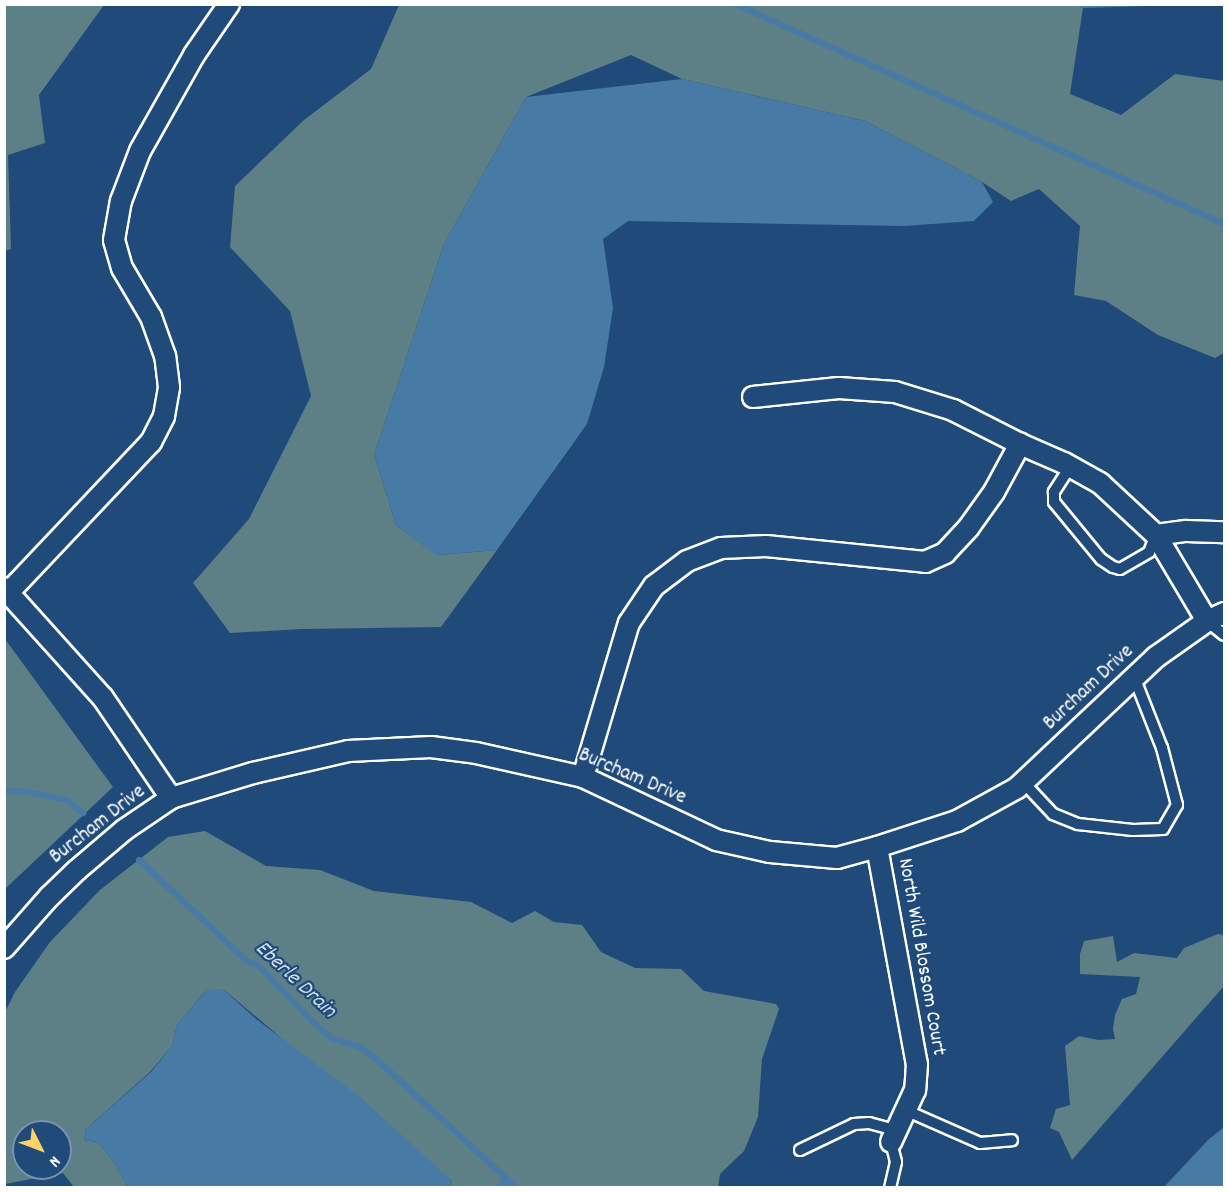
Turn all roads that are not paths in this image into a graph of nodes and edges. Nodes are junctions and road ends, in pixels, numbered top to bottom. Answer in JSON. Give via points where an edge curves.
{"nodes":[{"id":1,"x":229,"y":4,"type":"edge"},
{"id":2,"x":753,"y":397,"type":"dead end"},
{"id":3,"x":1020,"y":444,"type":"junction"},
{"id":4,"x":1070,"y":466,"type":"junction"},
{"id":5,"x":1224,"y":532,"type":"edge"},
{"id":6,"x":1156,"y":535,"type":"junction"},
{"id":7,"x":7,"y":590,"type":"edge"},
{"id":8,"x":1216,"y":617,"type":"edge"},
{"id":9,"x":1224,"y":635,"type":"edge"},
{"id":10,"x":1134,"y":677,"type":"junction"},
{"id":11,"x":583,"y":777,"type":"junction"},
{"id":12,"x":1023,"y":782,"type":"junction"},
{"id":13,"x":171,"y":798,"type":"junction"},
{"id":14,"x":877,"y":847,"type":"junction"},
{"id":15,"x":4,"y":948,"type":"edge"},
{"id":16,"x":905,"y":1110,"type":"junction"},
{"id":17,"x":893,"y":1136,"type":"junction"},
{"id":18,"x":1012,"y":1140,"type":"dead end"},
{"id":19,"x":800,"y":1150,"type":"dead end"},
{"id":20,"x":890,"y":1188,"type":"edge"}],
"edges":[{"from":1,"to":7,"type":"street","via":[[194,55],[140,151],[121,201],[114,240],[122,268],[151,317],[165,356],[169,387],[164,416],[144,450]]},
{"from":2,"to":3,"type":"street","via":[[839,388],[895,392],[953,410]]},
{"from":3,"to":4,"type":"street"},
{"from":3,"to":11,"type":"street","via":[[969,527],[945,553],[925,562],[766,546],[721,548],[687,561],[654,586],[629,623]]},
{"from":4,"to":6,"type":"street","via":[[1100,483]]},
{"from":4,"to":6,"type":"lane","via":[[1054,492],[1054,502],[1101,559],[1120,569],[1149,552]]},
{"from":5,"to":6,"type":"street"},
{"from":6,"to":8,"type":"street"},
{"from":7,"to":13,"type":"street","via":[[103,698]]},
{"from":8,"to":9,"type":"lane"},
{"from":8,"to":10,"type":"street","name":"Burcham Drive","via":[[1156,657]]},
{"from":10,"to":12,"type":"street","name":"Burcham Drive"},
{"from":10,"to":12,"type":"lane","via":[[1162,748],[1177,805],[1163,829],[1078,824],[1053,814]]},
{"from":11,"to":13,"type":"street","name":"Burcham Drive","via":[[476,753],[393,747],[348,751],[253,773]]},
{"from":11,"to":14,"type":"street","name":"Burcham Drive","via":[[716,840],[770,852],[837,858]]},
{"from":12,"to":14,"type":"street","name":"Burcham Drive","via":[[957,821]]},
{"from":13,"to":15,"type":"street","name":"Burcham Drive","via":[[124,830],[77,870]]},
{"from":14,"to":16,"type":"street","name":"North Wild Blossom Court","via":[[917,1064],[915,1090]]},
{"from":16,"to":17,"type":"street","name":"North Wild Blossom Court"},
{"from":16,"to":18,"type":"lane","via":[[980,1143]]},
{"from":17,"to":19,"type":"lane","via":[[869,1124],[854,1124]]},
{"from":17,"to":20,"type":"lane","via":[[896,1162]]}]}
